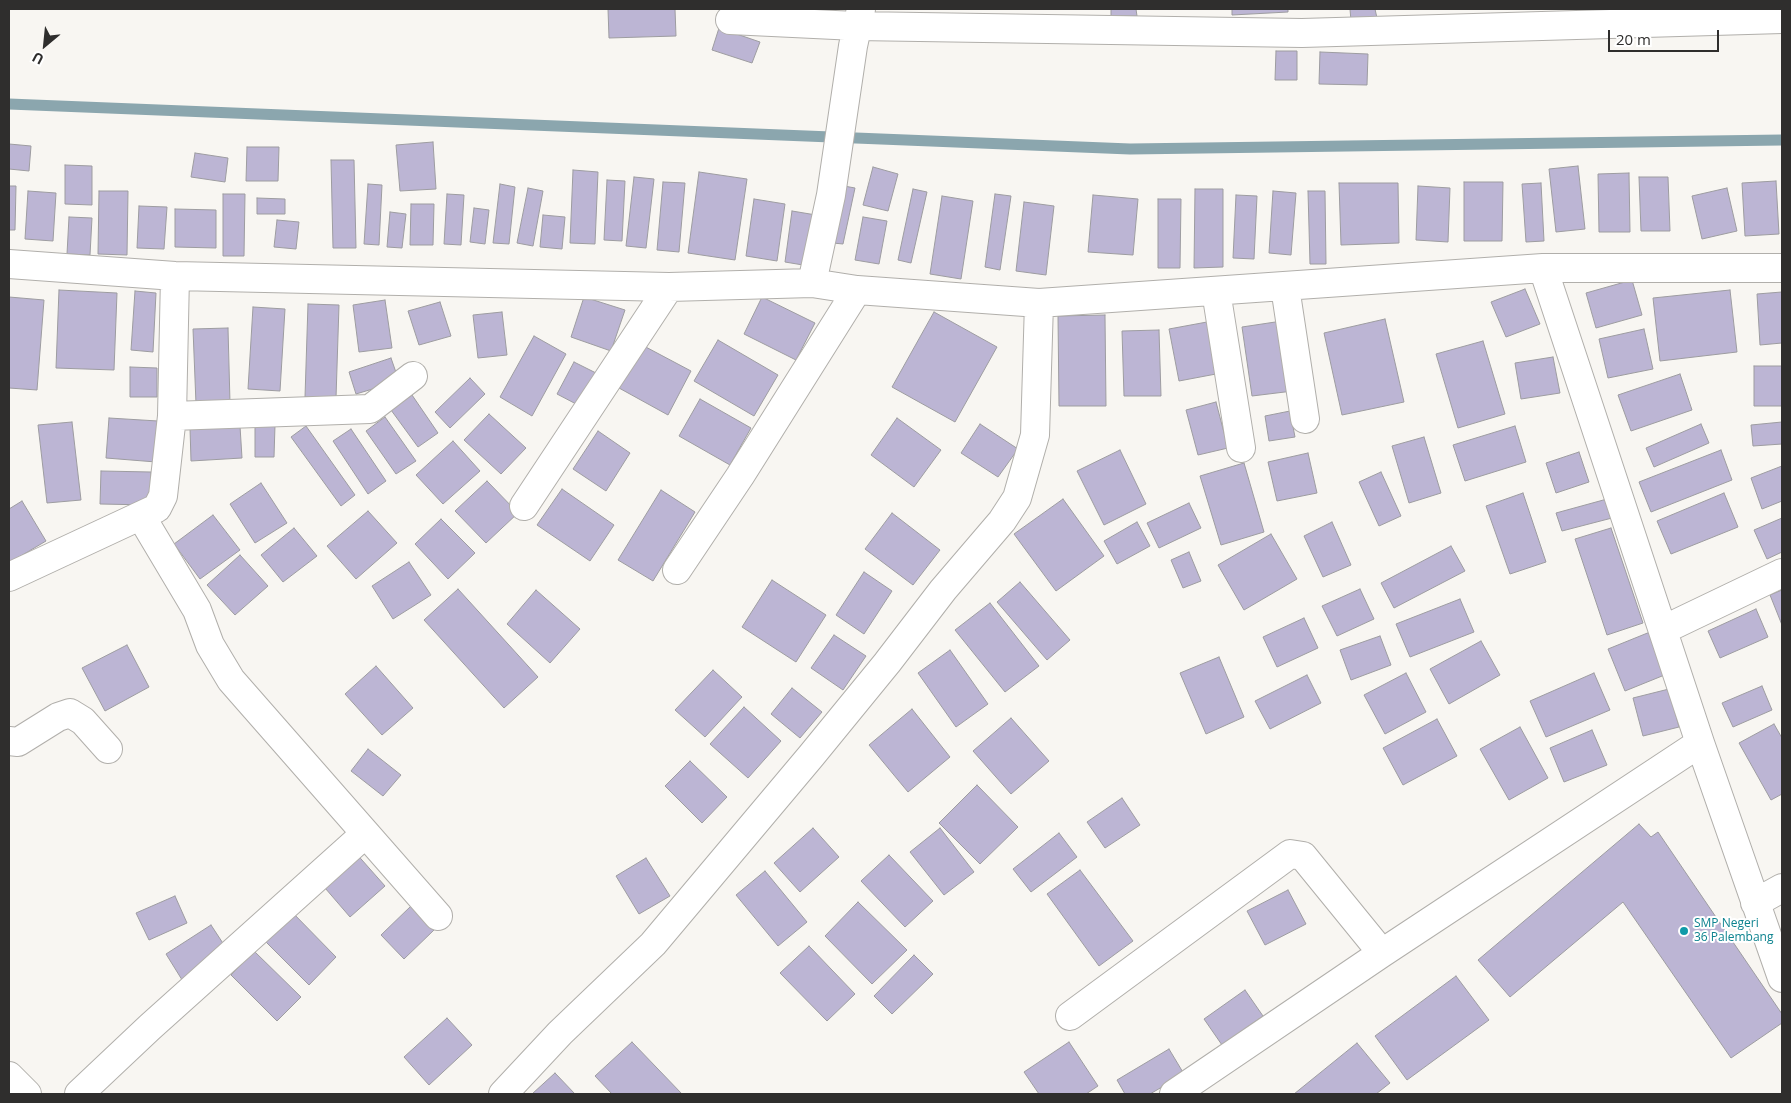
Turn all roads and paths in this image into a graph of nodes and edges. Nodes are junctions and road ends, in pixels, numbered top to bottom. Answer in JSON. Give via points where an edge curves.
{"nodes":[{"id":1,"x":1782,"y":19,"type":"edge"},
{"id":2,"x":730,"y":20,"type":"dead end"},
{"id":3,"x":856,"y":27,"type":"edge"},
{"id":4,"x":9,"y":264,"type":"edge"},
{"id":5,"x":1543,"y":268,"type":"junction"},
{"id":6,"x":1782,"y":268,"type":"edge"},
{"id":7,"x":175,"y":276,"type":"junction"},
{"id":8,"x":812,"y":283,"type":"junction"},
{"id":9,"x":669,"y":287,"type":"junction"},
{"id":10,"x":1285,"y":287,"type":"junction"},
{"id":11,"x":857,"y":290,"type":"junction"},
{"id":12,"x":1216,"y":291,"type":"junction"},
{"id":13,"x":1039,"y":303,"type":"junction"},
{"id":14,"x":413,"y":376,"type":"dead end"},
{"id":15,"x":172,"y":416,"type":"junction"},
{"id":16,"x":1305,"y":419,"type":"dead end"},
{"id":17,"x":1241,"y":448,"type":"dead end"},
{"id":18,"x":524,"y":506,"type":"dead end"},
{"id":19,"x":141,"y":516,"type":"junction"},
{"id":20,"x":677,"y":570,"type":"dead end"},
{"id":21,"x":1782,"y":573,"type":"edge"},
{"id":22,"x":9,"y":577,"type":"edge"},
{"id":23,"x":1663,"y":630,"type":"junction"},
{"id":24,"x":9,"y":741,"type":"edge"},
{"id":25,"x":1700,"y":743,"type":"junction"},
{"id":26,"x":108,"y":749,"type":"dead end"},
{"id":27,"x":365,"y":834,"type":"junction"},
{"id":28,"x":1782,"y":888,"type":"edge"},
{"id":29,"x":1755,"y":903,"type":"junction"},
{"id":30,"x":438,"y":916,"type":"dead end"},
{"id":31,"x":1382,"y":953,"type":"junction"},
{"id":32,"x":1782,"y":978,"type":"edge"},
{"id":33,"x":1070,"y":1016,"type":"dead end"},
{"id":34,"x":9,"y":1076,"type":"edge"},
{"id":35,"x":28,"y":1094,"type":"edge"},
{"id":36,"x":79,"y":1094,"type":"edge"},
{"id":37,"x":503,"y":1094,"type":"edge"},
{"id":38,"x":1174,"y":1094,"type":"edge"}],
"edges":[{"from":1,"to":3,"type":"street","via":[[1302,33]]},
{"from":2,"to":3,"type":"street"},
{"from":3,"to":8,"type":"street","via":[[831,194]]},
{"from":4,"to":7,"type":"street"},
{"from":5,"to":6,"type":"street"},
{"from":5,"to":10,"type":"street"},
{"from":5,"to":23,"type":"street"},
{"from":7,"to":9,"type":"street"},
{"from":7,"to":15,"type":"street"},
{"from":8,"to":9,"type":"street"},
{"from":8,"to":11,"type":"street"},
{"from":9,"to":18,"type":"street"},
{"from":10,"to":12,"type":"street"},
{"from":10,"to":16,"type":"street"},
{"from":11,"to":13,"type":"street"},
{"from":11,"to":20,"type":"street"},
{"from":12,"to":13,"type":"street"},
{"from":12,"to":17,"type":"street"},
{"from":13,"to":37,"type":"street","via":[[1036,435],[1017,498],[1002,521],[653,944]]},
{"from":14,"to":15,"type":"street","via":[[370,409]]},
{"from":15,"to":19,"type":"street","via":[[161,502],[157,508]]},
{"from":19,"to":22,"type":"street"},
{"from":19,"to":27,"type":"street","via":[[197,610],[210,645],[231,680]]},
{"from":21,"to":23,"type":"street"},
{"from":23,"to":25,"type":"street"},
{"from":24,"to":26,"type":"street","via":[[18,742],[58,716],[70,713],[83,721]]},
{"from":25,"to":29,"type":"street"},
{"from":25,"to":31,"type":"street"},
{"from":27,"to":30,"type":"street"},
{"from":27,"to":36,"type":"street"},
{"from":28,"to":29,"type":"street"},
{"from":29,"to":32,"type":"street"},
{"from":31,"to":33,"type":"street","via":[[1303,856],[1290,854]]},
{"from":31,"to":38,"type":"street"},
{"from":34,"to":35,"type":"street"}]}
